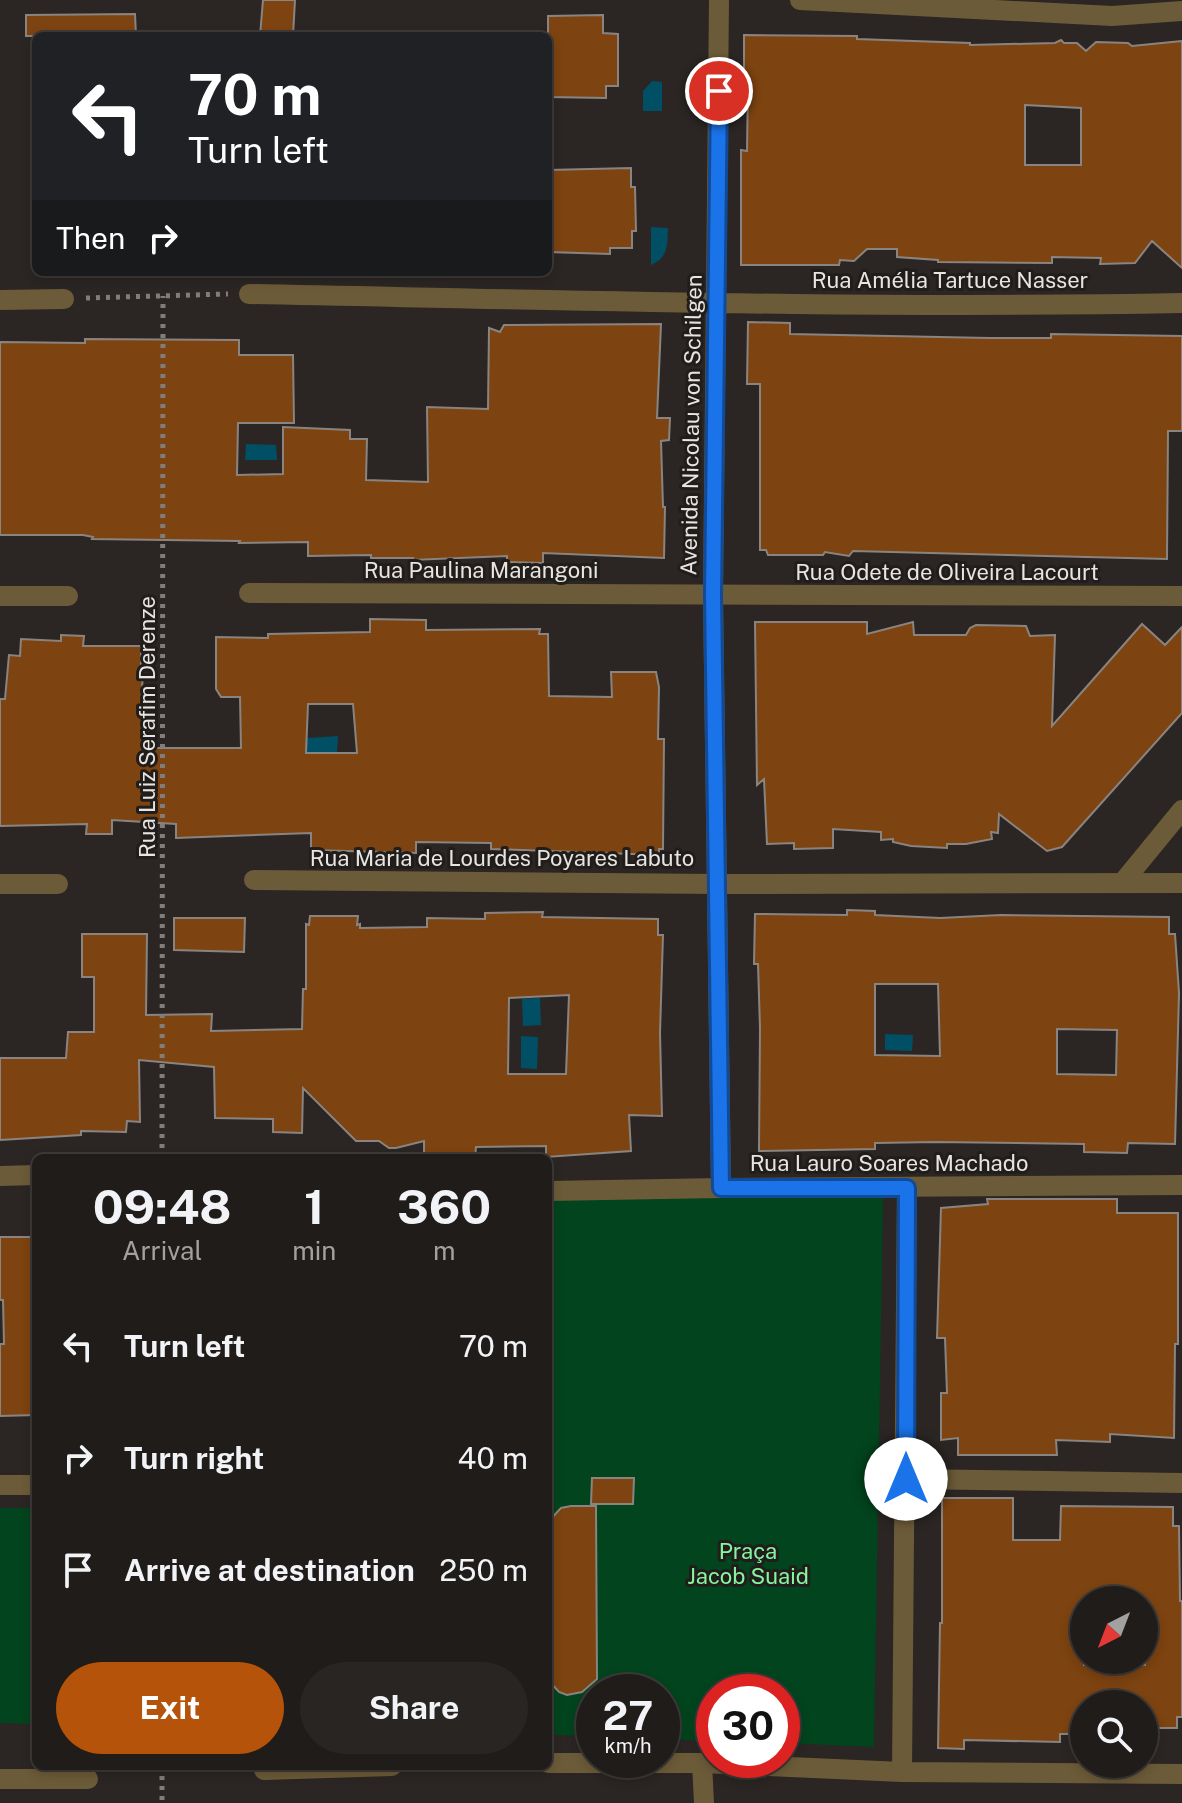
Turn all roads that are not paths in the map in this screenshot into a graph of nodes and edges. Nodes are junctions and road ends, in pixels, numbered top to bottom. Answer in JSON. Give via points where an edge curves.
{"nodes":[{"id":1,"x":719,"y":0,"type":"edge"},
{"id":2,"x":800,"y":0,"type":"edge"},
{"id":3,"x":1182,"y":11,"type":"edge"},
{"id":4,"x":249,"y":294,"type":"road end"},
{"id":5,"x":64,"y":299,"type":"road end"},
{"id":6,"x":0,"y":300,"type":"edge"},
{"id":7,"x":717,"y":303,"type":"junction"},
{"id":8,"x":1182,"y":303,"type":"edge"},
{"id":9,"x":249,"y":593,"type":"dead end"},
{"id":10,"x":713,"y":595,"type":"junction"},
{"id":11,"x":0,"y":596,"type":"edge"},
{"id":12,"x":68,"y":596,"type":"dead end"},
{"id":13,"x":1182,"y":596,"type":"edge"},
{"id":14,"x":1182,"y":810,"type":"edge"},
{"id":15,"x":254,"y":880,"type":"dead end"},
{"id":16,"x":1123,"y":882,"type":"junction"},
{"id":17,"x":1182,"y":883,"type":"edge"},
{"id":18,"x":0,"y":884,"type":"edge"},
{"id":19,"x":58,"y":884,"type":"dead end"},
{"id":20,"x":718,"y":884,"type":"junction"},
{"id":21,"x":32,"y":1175,"type":"edge"},
{"id":22,"x":0,"y":1176,"type":"edge"},
{"id":23,"x":1182,"y":1185,"type":"edge"},
{"id":24,"x":721,"y":1188,"type":"junction"},
{"id":25,"x":907,"y":1188,"type":"junction"},
{"id":26,"x":552,"y":1191,"type":"edge"},
{"id":27,"x":906,"y":1479,"type":"junction"},
{"id":28,"x":1182,"y":1483,"type":"edge"},
{"id":29,"x":0,"y":1485,"type":"edge"},
{"id":30,"x":32,"y":1485,"type":"edge"},
{"id":31,"x":552,"y":1763,"type":"edge"},
{"id":32,"x":696,"y":1763,"type":"edge"},
{"id":33,"x":800,"y":1767,"type":"edge"},
{"id":34,"x":902,"y":1772,"type":"junction"},
{"id":35,"x":1182,"y":1774,"type":"edge"},
{"id":36,"x":703,"y":1778,"type":"edge"},
{"id":37,"x":0,"y":1779,"type":"edge"},
{"id":38,"x":88,"y":1779,"type":"dead end"},
{"id":39,"x":704,"y":1803,"type":"edge"}],
"edges":[{"from":1,"to":7,"type":"street","name":"Avenida Nicolau von Schilgen"},
{"from":2,"to":3,"type":"street","via":[[1112,16]]},
{"from":4,"to":7,"type":"street","name":"Rua Amélia Tartuce Nasser"},
{"from":5,"to":6,"type":"street"},
{"from":7,"to":8,"type":"street","name":"Rua Amélia Tartuce Nasser"},
{"from":7,"to":10,"type":"street","name":"Avenida Nicolau von Schilgen"},
{"from":9,"to":10,"type":"street","name":"Rua Paulina Marangoni"},
{"from":10,"to":13,"type":"street","name":"Rua Odete de Oliveira Lacourt"},
{"from":10,"to":20,"type":"street","name":"Avenida Nicolau von Schilgen"},
{"from":11,"to":12,"type":"street"},
{"from":14,"to":16,"type":"street"},
{"from":15,"to":20,"type":"street","name":"Rua Maria de Lourdes Poyares Labuto"},
{"from":16,"to":17,"type":"street","name":"Rua Maria de Lourdes Poyares Labuto"},
{"from":16,"to":20,"type":"street","name":"Rua Maria de Lourdes Poyares Labuto"},
{"from":18,"to":19,"type":"street"},
{"from":20,"to":24,"type":"street","name":"Avenida Nicolau von Schilgen"},
{"from":21,"to":22,"type":"street"},
{"from":23,"to":25,"type":"street","name":"Rua Lauro Soares Machado"},
{"from":24,"to":25,"type":"street","name":"Rua Lauro Soares Machado"},
{"from":24,"to":26,"type":"street","name":"Rua Lauro Soares Machado"},
{"from":25,"to":27,"type":"street"},
{"from":27,"to":28,"type":"street"},
{"from":27,"to":34,"type":"street"},
{"from":29,"to":30,"type":"street"},
{"from":31,"to":32,"type":"street"},
{"from":33,"to":34,"type":"street"},
{"from":34,"to":35,"type":"street"},
{"from":36,"to":39,"type":"street"},
{"from":37,"to":38,"type":"street"}]}
